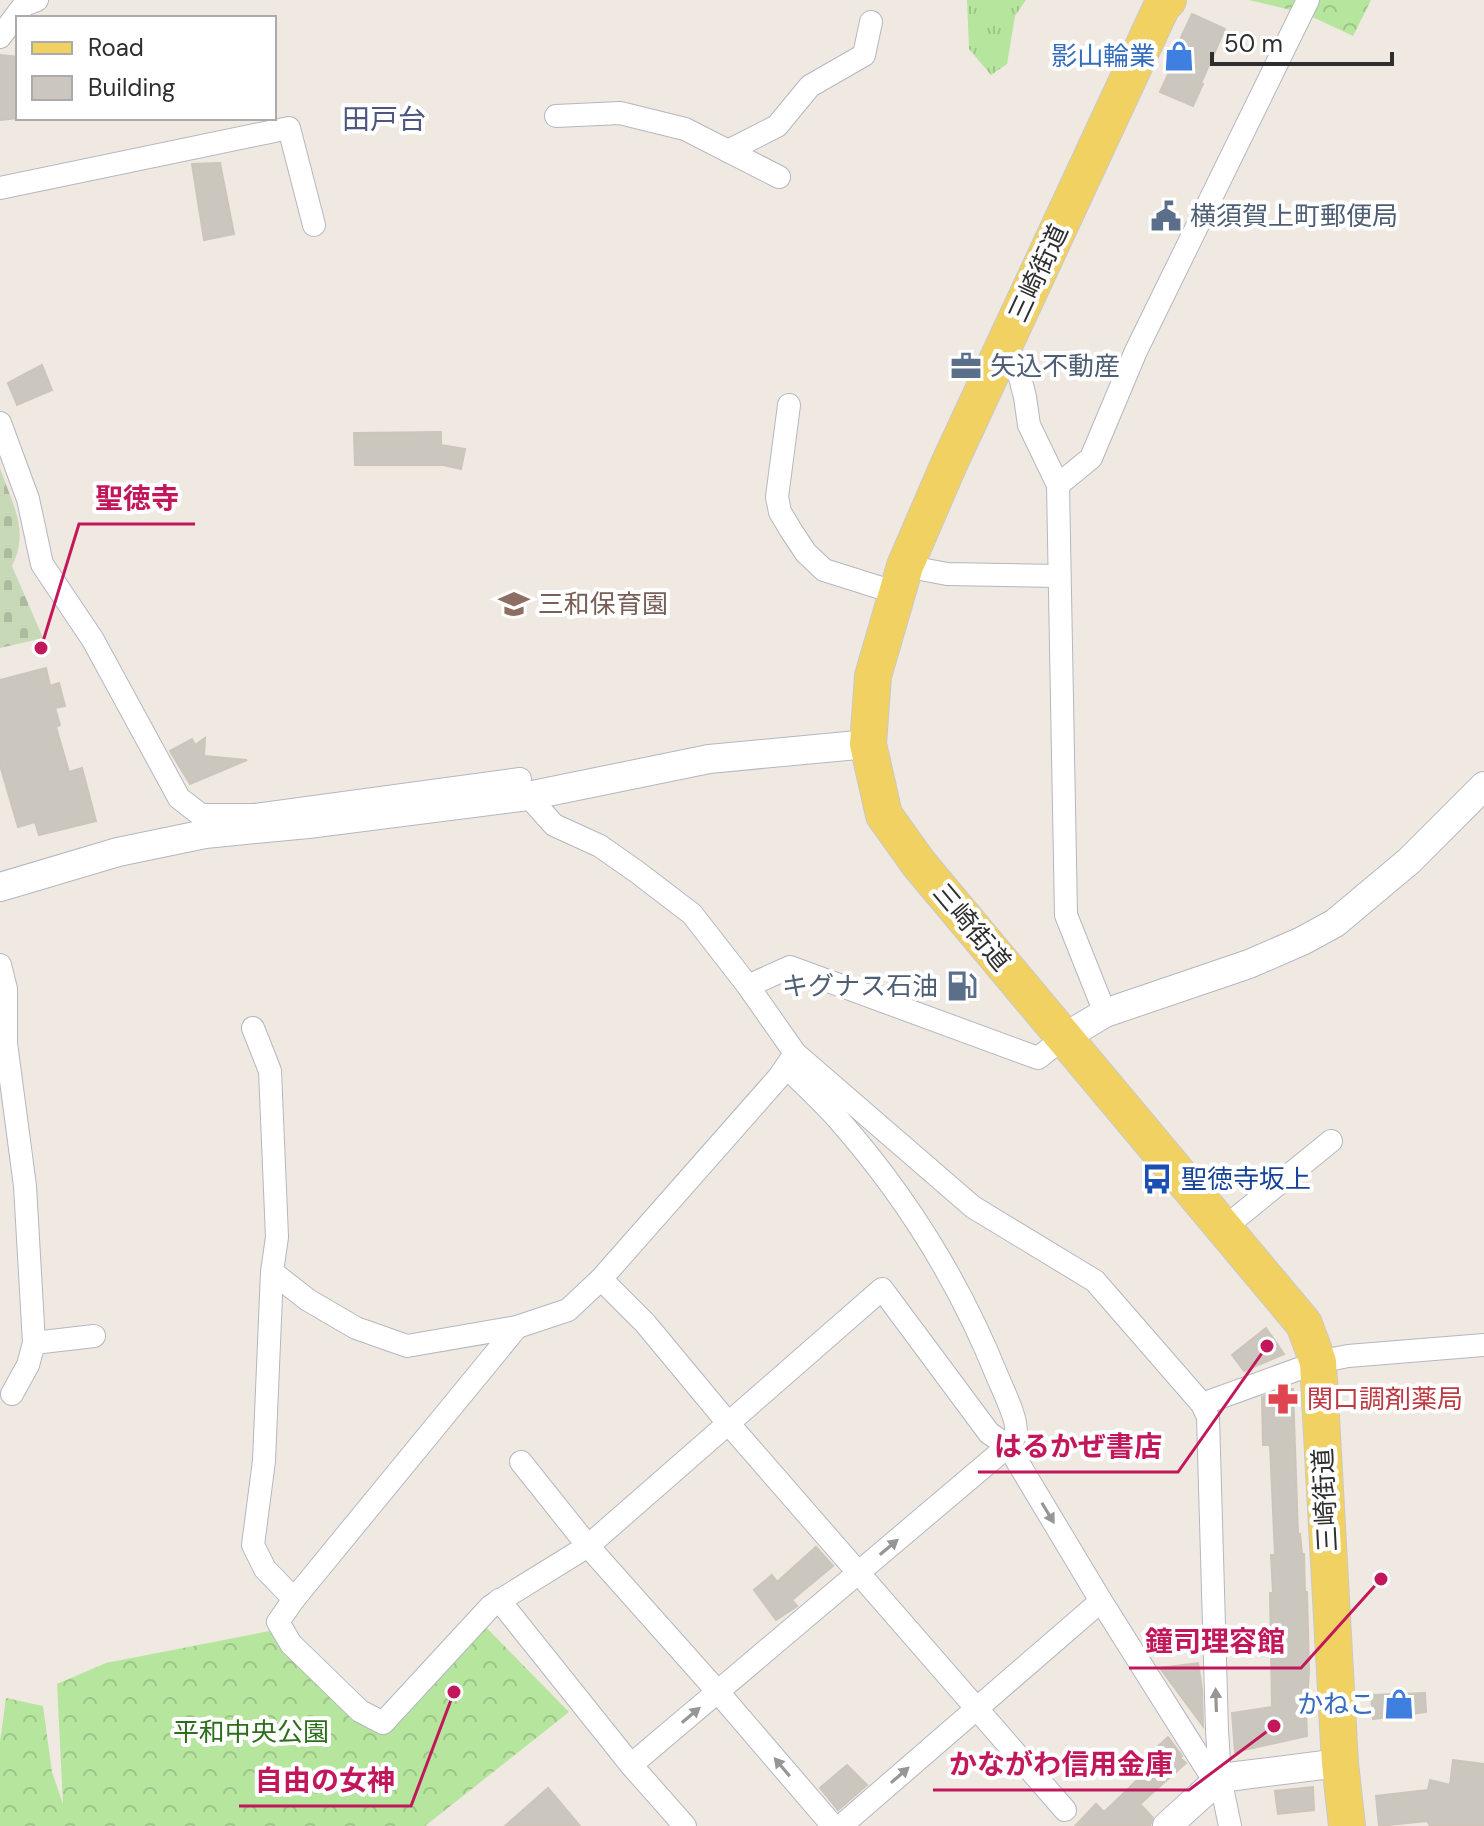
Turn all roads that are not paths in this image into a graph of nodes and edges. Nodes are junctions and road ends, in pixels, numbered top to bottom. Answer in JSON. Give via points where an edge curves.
{"nodes":[{"id":1,"x":37,"y":0,"type":"edge"},
{"id":2,"x":1168,"y":0,"type":"edge"},
{"id":3,"x":1308,"y":0,"type":"edge"},
{"id":4,"x":871,"y":22,"type":"dead end"},
{"id":5,"x":0,"y":37,"type":"edge"},
{"id":6,"x":556,"y":116,"type":"dead end"},
{"id":7,"x":728,"y":151,"type":"junction"},
{"id":8,"x":779,"y":177,"type":"dead end"},
{"id":9,"x":0,"y":188,"type":"edge"},
{"id":10,"x":314,"y":225,"type":"dead end"},
{"id":11,"x":1001,"y":352,"type":"junction"},
{"id":12,"x":789,"y":405,"type":"dead end"},
{"id":13,"x":0,"y":423,"type":"edge"},
{"id":14,"x":1058,"y":485,"type":"junction"},
{"id":15,"x":1059,"y":576,"type":"junction"},
{"id":16,"x":901,"y":580,"type":"junction"},
{"id":17,"x":868,"y":744,"type":"junction"},
{"id":18,"x":1484,"y":786,"type":"edge"},
{"id":19,"x":524,"y":787,"type":"junction"},
{"id":20,"x":0,"y":887,"type":"edge"},
{"id":21,"x":0,"y":965,"type":"edge"},
{"id":22,"x":748,"y":986,"type":"junction"},
{"id":23,"x":1105,"y":1013,"type":"junction"},
{"id":24,"x":253,"y":1028,"type":"dead end"},
{"id":25,"x":1065,"y":1037,"type":"junction"},
{"id":26,"x":791,"y":1060,"type":"junction"},
{"id":27,"x":1331,"y":1141,"type":"dead end"},
{"id":28,"x":1224,"y":1228,"type":"junction"},
{"id":29,"x":272,"y":1272,"type":"junction"},
{"id":30,"x":601,"y":1279,"type":"junction"},
{"id":31,"x":517,"y":1327,"type":"junction"},
{"id":32,"x":94,"y":1336,"type":"dead end"},
{"id":33,"x":34,"y":1343,"type":"junction"},
{"id":34,"x":1484,"y":1345,"type":"edge"},
{"id":35,"x":1318,"y":1362,"type":"junction"},
{"id":36,"x":12,"y":1394,"type":"dead end"},
{"id":37,"x":1202,"y":1404,"type":"junction"},
{"id":38,"x":728,"y":1423,"type":"junction"},
{"id":39,"x":1008,"y":1446,"type":"junction"},
{"id":40,"x":521,"y":1462,"type":"dead end"},
{"id":41,"x":588,"y":1546,"type":"junction"},
{"id":42,"x":858,"y":1573,"type":"junction"},
{"id":43,"x":294,"y":1599,"type":"junction"},
{"id":44,"x":499,"y":1600,"type":"junction"},
{"id":45,"x":1101,"y":1601,"type":"junction"},
{"id":46,"x":718,"y":1692,"type":"junction"},
{"id":47,"x":977,"y":1708,"type":"junction"},
{"id":48,"x":1340,"y":1763,"type":"junction"},
{"id":49,"x":631,"y":1765,"type":"junction"},
{"id":50,"x":1218,"y":1780,"type":"junction"},
{"id":51,"x":1065,"y":1810,"type":"dead end"},
{"id":52,"x":685,"y":1826,"type":"edge"},
{"id":53,"x":833,"y":1826,"type":"edge"},
{"id":54,"x":841,"y":1826,"type":"edge"},
{"id":55,"x":1167,"y":1826,"type":"edge"},
{"id":56,"x":1230,"y":1826,"type":"edge"},
{"id":57,"x":1347,"y":1826,"type":"edge"}],
"edges":[{"from":1,"to":5,"type":"street","via":[[24,5]]},
{"from":2,"to":11,"type":"main road","name":"三崎街道"},
{"from":3,"to":14,"type":"street","via":[[1136,351],[1091,458]]},
{"from":4,"to":7,"type":"street","via":[[864,55],[810,86],[777,126]]},
{"from":6,"to":7,"type":"street","via":[[620,113],[685,129]]},
{"from":7,"to":8,"type":"street"},
{"from":9,"to":10,"type":"street","via":[[289,128]]},
{"from":11,"to":14,"type":"street","via":[[1019,374],[1029,425]]},
{"from":11,"to":16,"type":"main road","name":"三崎街道"},
{"from":12,"to":16,"type":"street","via":[[777,497],[780,512],[806,553],[824,570]]},
{"from":13,"to":19,"type":"street","via":[[28,499],[42,564],[93,640],[179,798],[201,815],[254,815]]},
{"from":14,"to":15,"type":"street"},
{"from":15,"to":16,"type":"street","via":[[947,574]]},
{"from":15,"to":23,"type":"street","via":[[1066,915]]},
{"from":16,"to":17,"type":"main road","name":"三崎街道","via":[[873,676]]},
{"from":17,"to":19,"type":"street","via":[[709,759]]},
{"from":17,"to":25,"type":"main road","name":"三崎街道","via":[[884,815]]},
{"from":18,"to":23,"type":"street","via":[[1409,861],[1335,923],[1249,964]]},
{"from":19,"to":20,"type":"street","via":[[308,824],[205,834],[118,852]]},
{"from":19,"to":22,"type":"street","via":[[554,825],[600,846],[692,914]]},
{"from":21,"to":33,"type":"street","via":[[25,1186]]},
{"from":22,"to":25,"type":"street","via":[[790,967],[1038,1058]]},
{"from":22,"to":26,"type":"street"},
{"from":23,"to":25,"type":"street"},
{"from":24,"to":29,"type":"street","via":[[270,1071],[277,1237]]},
{"from":25,"to":28,"type":"main road","name":"三崎街道"},
{"from":26,"to":30,"type":"street"},
{"from":26,"to":37,"type":"street","via":[[973,1207],[1095,1281]]},
{"from":26,"to":39,"type":"street","via":[[887,1178],[943,1263],[1013,1416],[1016,1434]]},
{"from":27,"to":28,"type":"street"},
{"from":28,"to":35,"type":"main road","name":"三崎街道","via":[[1304,1324]]},
{"from":29,"to":31,"type":"street","via":[[356,1328],[407,1346]]},
{"from":29,"to":43,"type":"street","via":[[264,1461],[253,1545],[265,1569]]},
{"from":30,"to":31,"type":"street","via":[[568,1310]]},
{"from":30,"to":38,"type":"street"},
{"from":31,"to":43,"type":"street"},
{"from":32,"to":33,"type":"street"},
{"from":33,"to":36,"type":"street"},
{"from":34,"to":35,"type":"street"},
{"from":35,"to":37,"type":"street"},
{"from":35,"to":48,"type":"main road","name":"三崎街道"},
{"from":50,"to":37,"type":"street","one_way":true,"via":[[1208,1417]]},
{"from":38,"to":39,"type":"street","via":[[882,1289],[989,1433]]},
{"from":38,"to":41,"type":"street"},
{"from":38,"to":42,"type":"street"},
{"from":42,"to":39,"type":"street","one_way":true},
{"from":39,"to":45,"type":"street","one_way":true},
{"from":40,"to":41,"type":"street"},
{"from":41,"to":44,"type":"street"},
{"from":41,"to":46,"type":"street"},
{"from":42,"to":46,"type":"street"},
{"from":42,"to":47,"type":"street"},
{"from":43,"to":44,"type":"street","via":[[278,1622],[291,1644],[360,1711],[383,1723]]},
{"from":44,"to":49,"type":"street"},
{"from":45,"to":47,"type":"street"},
{"from":45,"to":50,"type":"street"},
{"from":49,"to":46,"type":"street","one_way":true},
{"from":53,"to":46,"type":"street","one_way":true},
{"from":47,"to":51,"type":"street"},
{"from":54,"to":47,"type":"street","one_way":true},
{"from":48,"to":50,"type":"street"},
{"from":48,"to":57,"type":"main road","name":"三崎街道"},
{"from":49,"to":52,"type":"street"},
{"from":50,"to":55,"type":"street"},
{"from":50,"to":56,"type":"street"}]}
